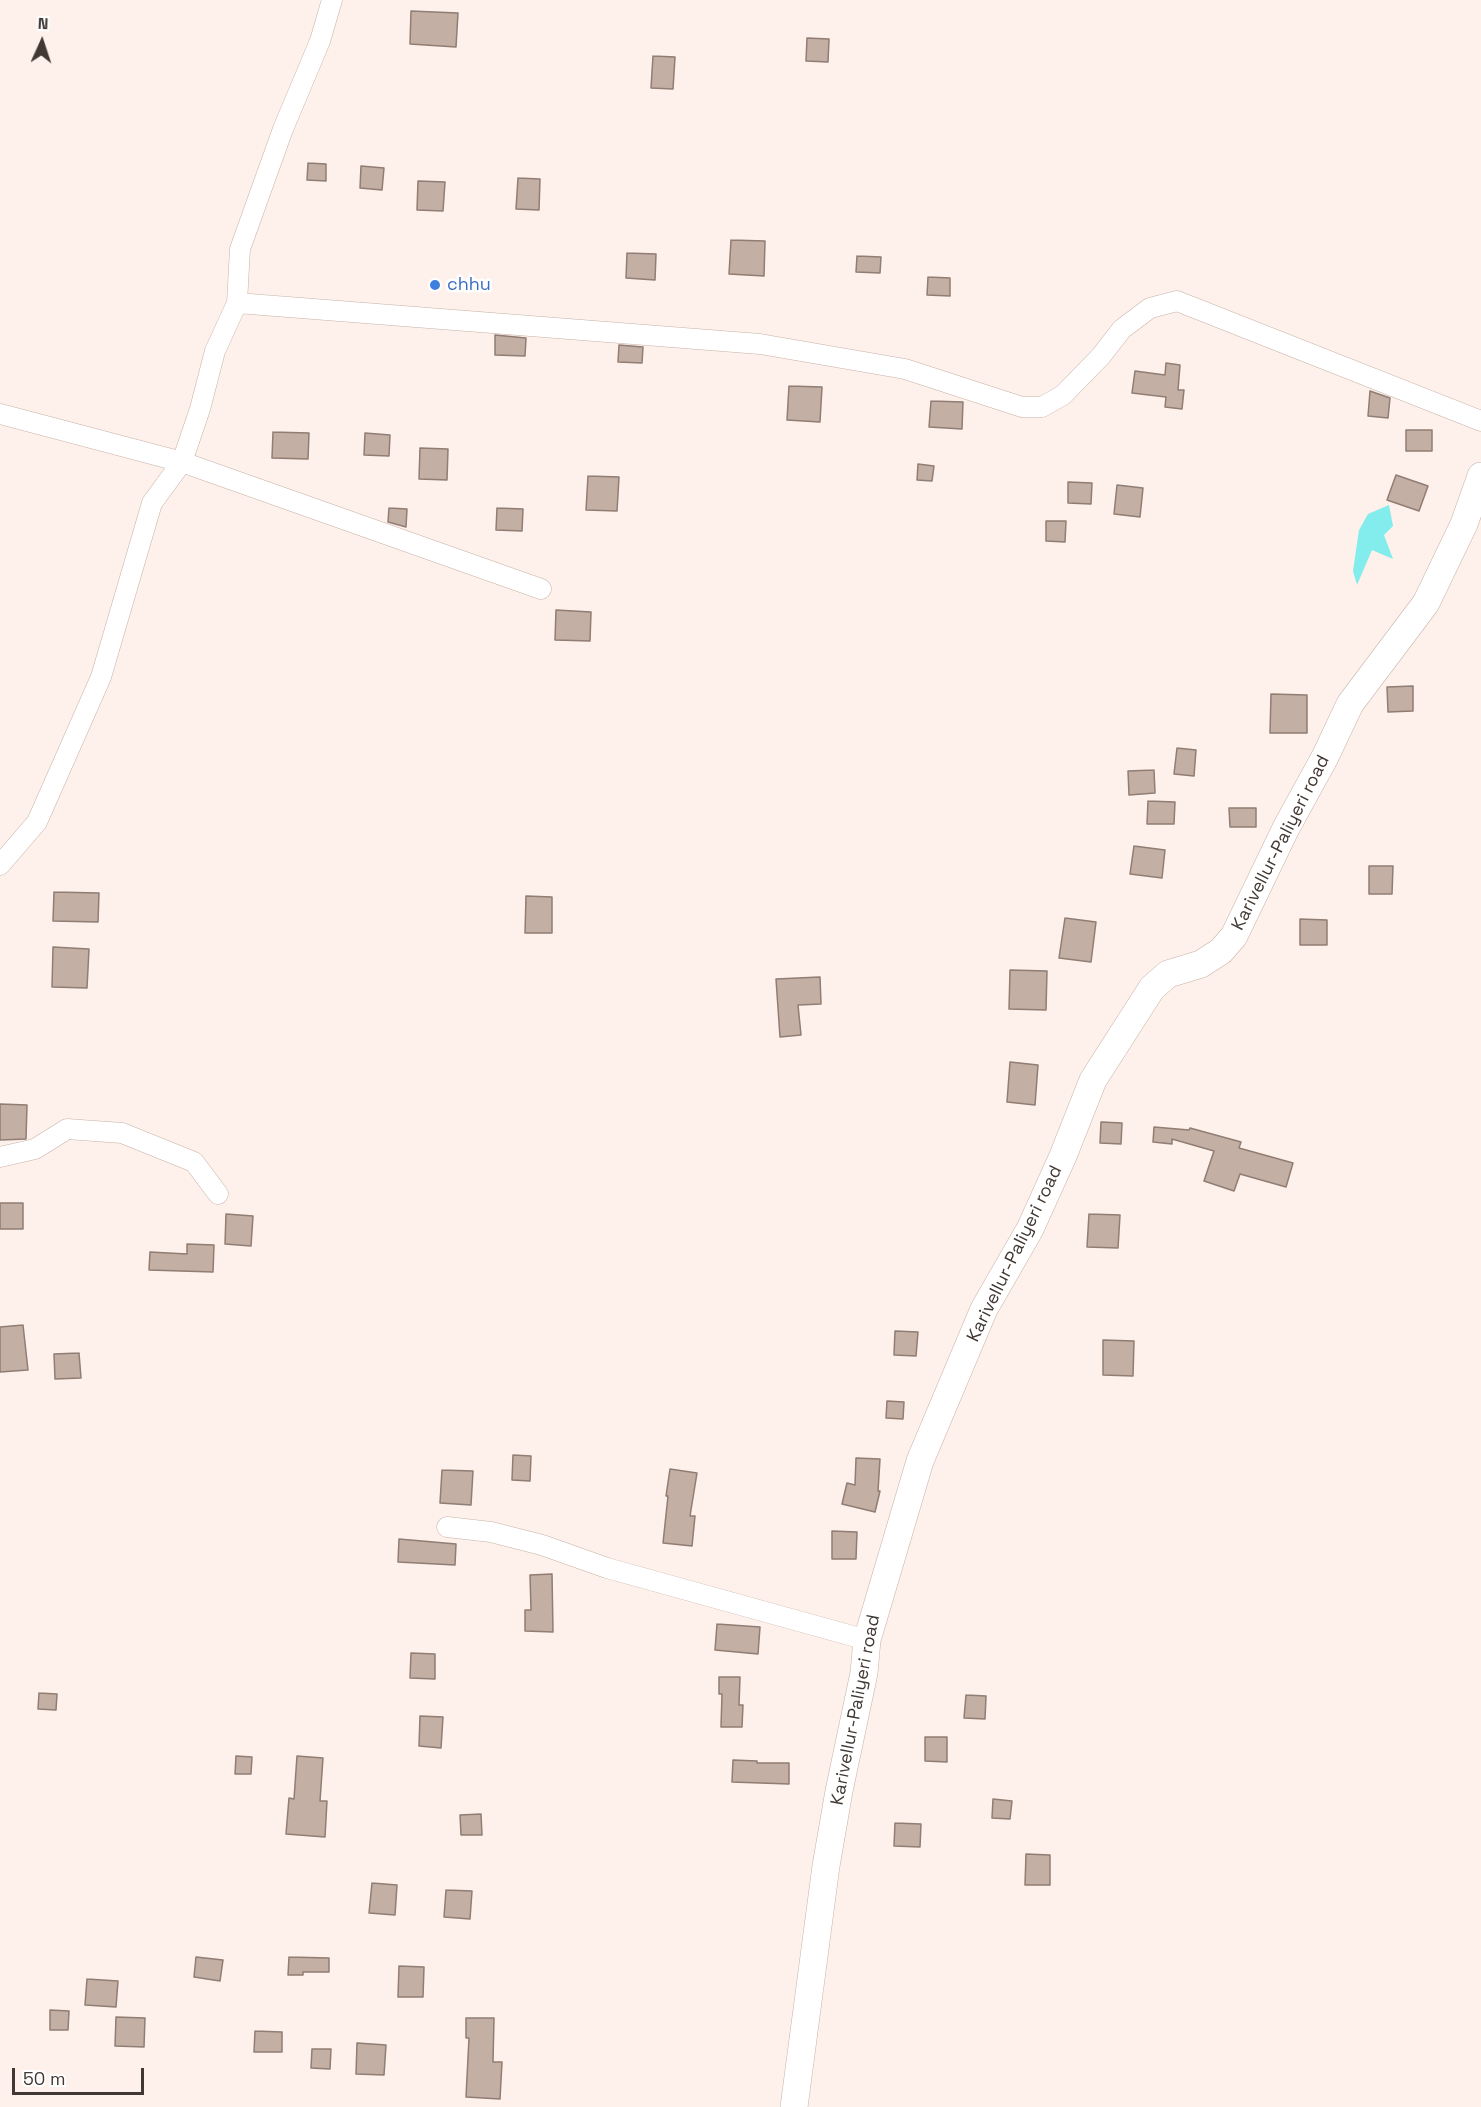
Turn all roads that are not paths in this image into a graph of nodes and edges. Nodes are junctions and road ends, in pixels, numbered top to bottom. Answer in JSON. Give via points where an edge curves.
{"nodes":[{"id":1,"x":332,"y":0,"type":"edge"},
{"id":2,"x":237,"y":303,"type":"junction"},
{"id":3,"x":0,"y":414,"type":"edge"},
{"id":4,"x":1481,"y":421,"type":"edge"},
{"id":5,"x":182,"y":462,"type":"junction"},
{"id":6,"x":1481,"y":476,"type":"edge"},
{"id":7,"x":541,"y":589,"type":"dead end"},
{"id":8,"x":0,"y":865,"type":"edge"},
{"id":9,"x":0,"y":1157,"type":"edge"},
{"id":10,"x":218,"y":1194,"type":"dead end"},
{"id":11,"x":447,"y":1527,"type":"dead end"},
{"id":12,"x":867,"y":1640,"type":"junction"},
{"id":13,"x":794,"y":2107,"type":"edge"}],
"edges":[{"from":1,"to":2,"type":"street","via":[[240,249]]},
{"from":2,"to":4,"type":"street","via":[[760,344],[904,369],[1022,407],[1042,407],[1063,395],[1122,329],[1150,309],[1177,301]]},
{"from":2,"to":5,"type":"street","via":[[215,351]]},
{"from":3,"to":5,"type":"street"},
{"from":5,"to":7,"type":"street"},
{"from":5,"to":8,"type":"street","via":[[152,503],[100,677],[37,822]]},
{"from":6,"to":12,"type":"main road","name":"Karivellur-Paliyeri road","via":[[1464,524],[1426,603],[1350,704],[1234,936],[1221,951],[1201,964],[1168,974],[1152,988],[1093,1080],[1035,1219],[984,1309],[920,1461]]},
{"from":9,"to":10,"type":"street","via":[[35,1149],[68,1129],[122,1133],[194,1162]]},
{"from":11,"to":12,"type":"street","via":[[491,1532],[542,1545],[607,1568]]},
{"from":12,"to":13,"type":"main road","name":"Karivellur-Paliyeri road","via":[[826,1866]]}]}
